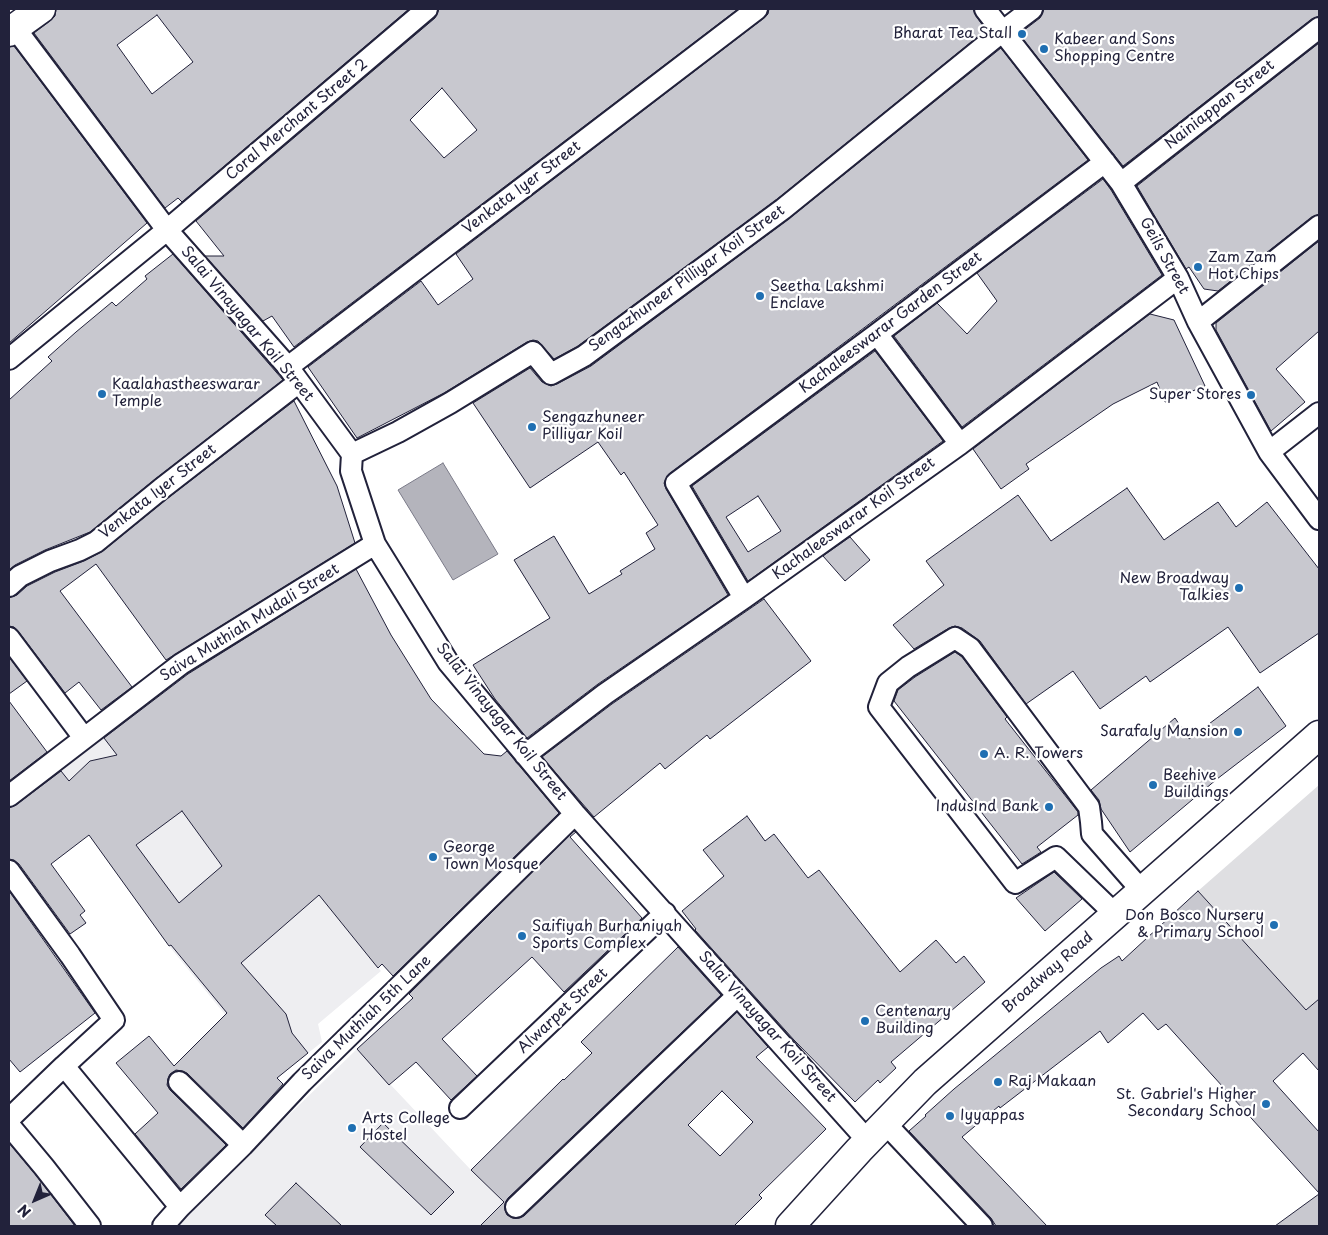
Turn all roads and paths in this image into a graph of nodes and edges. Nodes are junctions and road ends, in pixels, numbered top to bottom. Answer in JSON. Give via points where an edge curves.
{"nodes":[{"id":1,"x":41,"y":9,"type":"edge"},
{"id":2,"x":427,"y":9,"type":"edge"},
{"id":3,"x":757,"y":9,"type":"edge"},
{"id":4,"x":985,"y":9,"type":"edge"},
{"id":5,"x":1032,"y":9,"type":"edge"},
{"id":6,"x":1319,"y":28,"type":"edge"},
{"id":7,"x":12,"y":30,"type":"edge"},
{"id":8,"x":1003,"y":31,"type":"junction"},
{"id":9,"x":1105,"y":162,"type":"junction"},
{"id":10,"x":1121,"y":183,"type":"junction"},
{"id":11,"x":1319,"y":226,"type":"edge"},
{"id":12,"x":167,"y":230,"type":"junction"},
{"id":13,"x":1178,"y":278,"type":"junction"},
{"id":14,"x":1198,"y":322,"type":"junction"},
{"id":15,"x":877,"y":334,"type":"junction"},
{"id":16,"x":9,"y":359,"type":"edge"},
{"id":17,"x":293,"y":375,"type":"junction"},
{"id":18,"x":1319,"y":413,"type":"edge"},
{"id":19,"x":960,"y":444,"type":"junction"},
{"id":20,"x":1269,"y":452,"type":"junction"},
{"id":21,"x":352,"y":454,"type":"junction"},
{"id":22,"x":1319,"y":519,"type":"edge"},
{"id":23,"x":374,"y":544,"type":"junction"},
{"id":24,"x":9,"y":586,"type":"edge"},
{"id":25,"x":744,"y":598,"type":"junction"},
{"id":26,"x":9,"y":638,"type":"edge"},
{"id":27,"x":1319,"y":735,"type":"edge"},
{"id":28,"x":84,"y":738,"type":"junction"},
{"id":29,"x":525,"y":755,"type":"junction"},
{"id":30,"x":9,"y":796,"type":"edge"},
{"id":31,"x":575,"y":814,"type":"junction"},
{"id":32,"x":9,"y":871,"type":"edge"},
{"id":33,"x":1142,"y":890,"type":"junction"},
{"id":34,"x":665,"y":913,"type":"junction"},
{"id":35,"x":1115,"y":914,"type":"junction"},
{"id":36,"x":737,"y":996,"type":"junction"},
{"id":37,"x":64,"y":1066,"type":"junction"},
{"id":38,"x":179,"y":1082,"type":"dead end"},
{"id":39,"x":460,"y":1108,"type":"dead end"},
{"id":40,"x":9,"y":1119,"type":"edge"},
{"id":41,"x":9,"y":1125,"type":"edge"},
{"id":42,"x":876,"y":1132,"type":"junction"},
{"id":43,"x":243,"y":1145,"type":"junction"},
{"id":44,"x":516,"y":1207,"type":"dead end"},
{"id":45,"x":180,"y":1208,"type":"junction"},
{"id":46,"x":90,"y":1226,"type":"edge"},
{"id":47,"x":163,"y":1226,"type":"edge"},
{"id":48,"x":790,"y":1226,"type":"edge"},
{"id":49,"x":982,"y":1226,"type":"edge"}],
"edges":[{"from":1,"to":7,"type":"main road"},
{"from":2,"to":12,"type":"street","name":"Coral Merchant Street 2"},
{"from":3,"to":17,"type":"street","name":"Venkata Iyer Street"},
{"from":4,"to":8,"type":"street","name":"Geils Street"},
{"from":5,"to":8,"type":"street"},
{"from":6,"to":10,"type":"street","name":"Nainiappan Street"},
{"from":7,"to":12,"type":"street","name":"Salai Vinayagar Koil Street"},
{"from":8,"to":9,"type":"street","name":"Geils Street"},
{"from":8,"to":21,"type":"street","name":"Sengazhuneer Pilliyar Koil Street","via":[[783,209],[584,356],[551,374],[533,352],[441,408]]},
{"from":9,"to":10,"type":"street","name":"Geils Street"},
{"from":9,"to":15,"type":"street","name":"Kachaleeswarar Garden Street"},
{"from":10,"to":13,"type":"street","name":"Geils Street"},
{"from":11,"to":14,"type":"street"},
{"from":12,"to":16,"type":"street","name":"Coral Merchant Street 2"},
{"from":12,"to":17,"type":"street","name":"Salai Vinayagar Koil Street"},
{"from":13,"to":14,"type":"street","name":"Geils Street"},
{"from":13,"to":19,"type":"street","name":"Kachaleeswarar Koil Street"},
{"from":14,"to":20,"type":"street","name":"Geils Street"},
{"from":15,"to":19,"type":"street"},
{"from":15,"to":25,"type":"street","name":"Kachaleeswarar Garden Street","via":[[676,483]]},
{"from":17,"to":21,"type":"street","name":"Salai Vinayagar Koil Street"},
{"from":17,"to":24,"type":"street","name":"Venkata Iyer Street","via":[[96,542],[20,576]]},
{"from":18,"to":20,"type":"street"},
{"from":19,"to":25,"type":"street","name":"Kachaleeswarar Koil Street"},
{"from":20,"to":22,"type":"street","name":"Geils Street"},
{"from":21,"to":23,"type":"street","name":"Salai Vinayagar Koil Street","via":[[351,471]]},
{"from":23,"to":28,"type":"street","name":"Saiva Muthiah Mudali Street","via":[[180,664]]},
{"from":23,"to":29,"type":"street","name":"Salai Vinayagar Koil Street","via":[[448,662]]},
{"from":25,"to":29,"type":"street","name":"Kachaleeswarar Koil Street","via":[[605,694]]},
{"from":26,"to":28,"type":"street"},
{"from":27,"to":33,"type":"main road","name":"Broadway Road"},
{"from":28,"to":30,"type":"street","name":"Saiva Muthiah Mudali Street"},
{"from":29,"to":31,"type":"street","name":"Salai Vinayagar Koil Street"},
{"from":31,"to":34,"type":"street","name":"Salai Vinayagar Koil Street"},
{"from":31,"to":43,"type":"street","name":"Saiva Muthiah 5th Lane","via":[[302,1082]]},
{"from":32,"to":37,"type":"street","via":[[114,1020]]},
{"from":33,"to":35,"type":"main road","name":"Broadway Road"},
{"from":33,"to":35,"type":"street","via":[[1092,834],[1088,807],[970,648],[954,638],[888,683],[879,707],[1015,883],[1056,857]]},
{"from":34,"to":36,"type":"street","name":"Salai Vinayagar Koil Street"},
{"from":34,"to":39,"type":"street","name":"Alwarpet Street"},
{"from":35,"to":42,"type":"main road","name":"Broadway Road","via":[[925,1082]]},
{"from":36,"to":42,"type":"street","name":"Salai Vinayagar Koil Street"},
{"from":36,"to":44,"type":"street"},
{"from":37,"to":40,"type":"street"},
{"from":37,"to":45,"type":"street"},
{"from":38,"to":43,"type":"street"},
{"from":41,"to":46,"type":"street"},
{"from":42,"to":48,"type":"main road","name":"Broadway Road"},
{"from":42,"to":49,"type":"street","name":"Salai Vinayagar Koil Street"},
{"from":43,"to":45,"type":"street","name":"Saiva Muthiah 5th Lane"},
{"from":45,"to":47,"type":"street","name":"Saiva Muthiah 5th Lane"}]}
